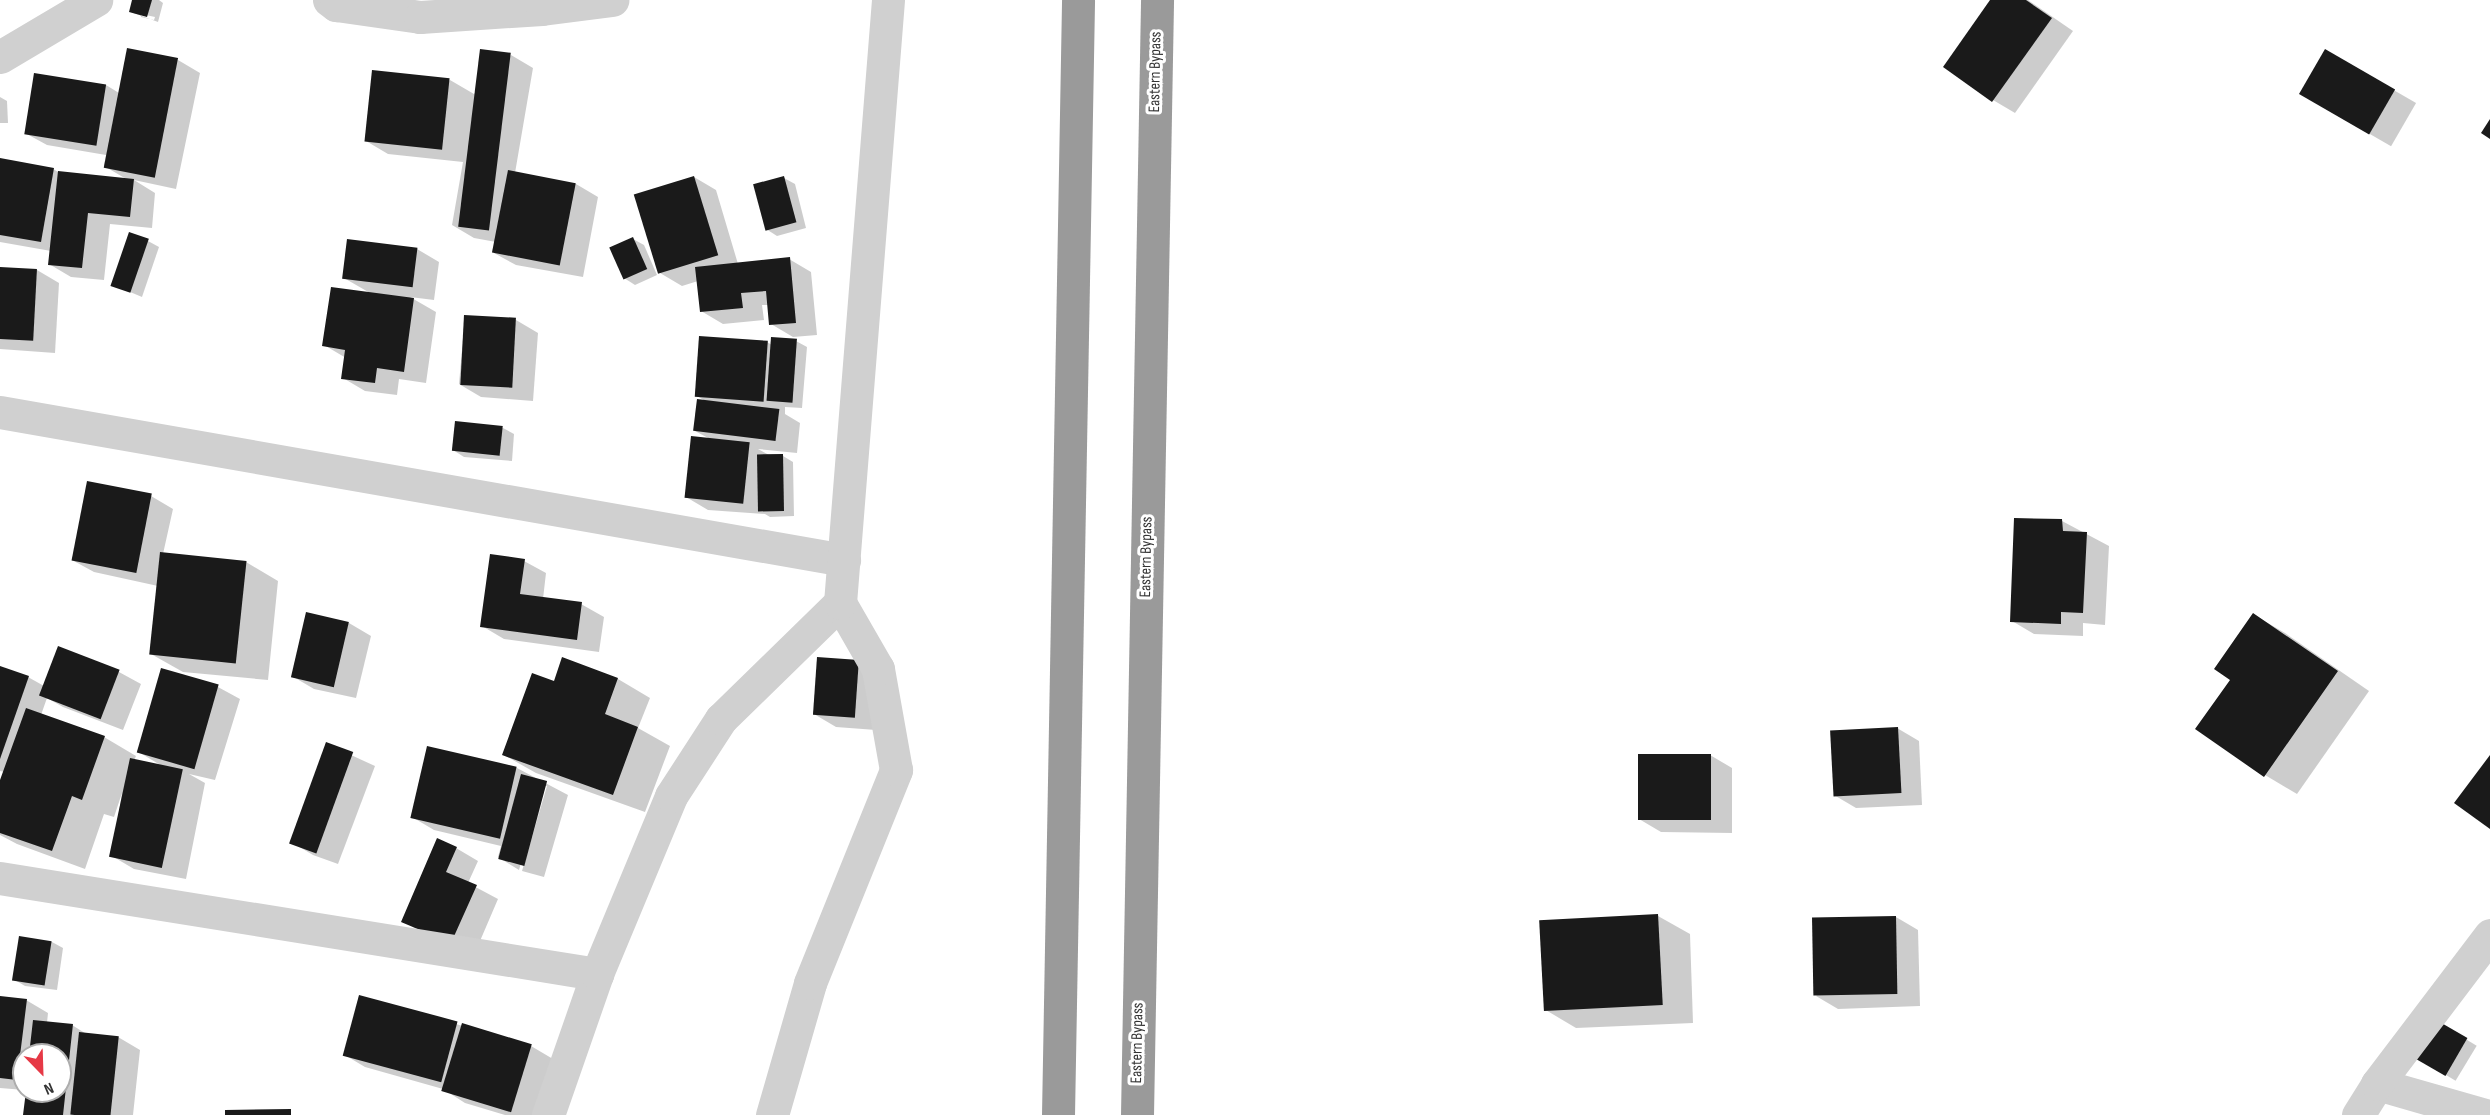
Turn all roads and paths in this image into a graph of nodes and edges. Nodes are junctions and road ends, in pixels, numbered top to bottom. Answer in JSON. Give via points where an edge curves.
{"nodes":[{"id":1,"x":96,"y":0,"type":"edge"},
{"id":2,"x":329,"y":0,"type":"edge"},
{"id":3,"x":612,"y":0,"type":"edge"},
{"id":4,"x":888,"y":0,"type":"edge"},
{"id":5,"x":1078,"y":0,"type":"edge"},
{"id":6,"x":1157,"y":0,"type":"edge"},
{"id":7,"x":0,"y":57,"type":"edge"},
{"id":8,"x":0,"y":412,"type":"edge"},
{"id":9,"x":844,"y":560,"type":"junction"},
{"id":10,"x":840,"y":603,"type":"junction"},
{"id":11,"x":0,"y":878,"type":"edge"},
{"id":12,"x":2490,"y":935,"type":"edge"},
{"id":13,"x":597,"y":974,"type":"junction"},
{"id":14,"x":1059,"y":1076,"type":"junction"},
{"id":15,"x":2377,"y":1084,"type":"junction"},
{"id":16,"x":1140,"y":1108,"type":"edge"},
{"id":17,"x":548,"y":1115,"type":"edge"},
{"id":18,"x":772,"y":1115,"type":"edge"},
{"id":19,"x":1041,"y":1115,"type":"edge"},
{"id":20,"x":1058,"y":1115,"type":"edge"},
{"id":21,"x":2358,"y":1115,"type":"edge"},
{"id":22,"x":2485,"y":1115,"type":"edge"}],
"edges":[{"from":1,"to":7,"type":"street"},
{"from":2,"to":3,"type":"street","via":[[336,5],[420,17]]},
{"from":4,"to":9,"type":"street"},
{"from":5,"to":14,"type":"highway"},
{"from":6,"to":16,"type":"highway","name":"Eastern Bypass"},
{"from":8,"to":9,"type":"street"},
{"from":9,"to":10,"type":"street"},
{"from":10,"to":13,"type":"street","via":[[722,719],[671,796]]},
{"from":10,"to":18,"type":"street","via":[[878,669],[896,770],[810,983]]},
{"from":11,"to":13,"type":"street"},
{"from":12,"to":15,"type":"street"},
{"from":13,"to":17,"type":"street"},
{"from":14,"to":19,"type":"highway"},
{"from":14,"to":20,"type":"highway"},
{"from":15,"to":21,"type":"street"},
{"from":15,"to":22,"type":"street"}]}
